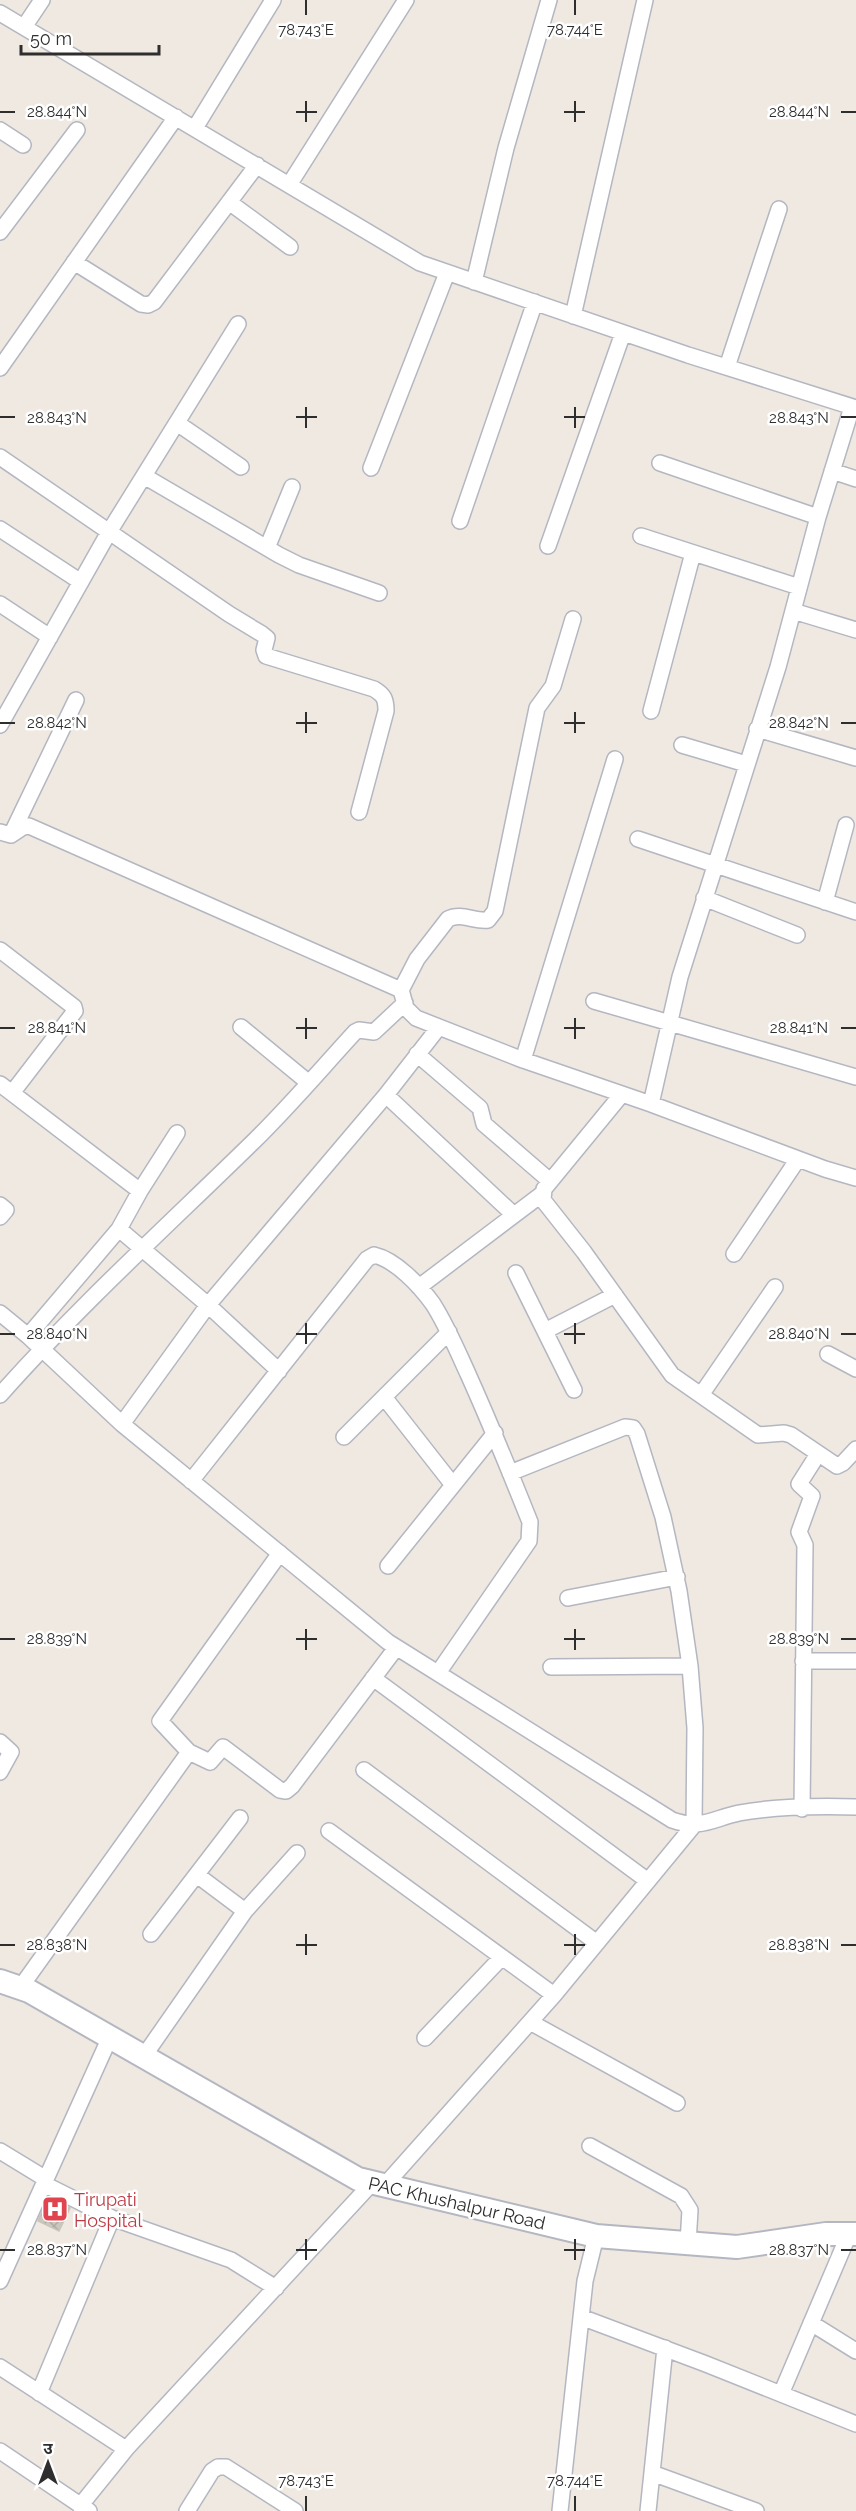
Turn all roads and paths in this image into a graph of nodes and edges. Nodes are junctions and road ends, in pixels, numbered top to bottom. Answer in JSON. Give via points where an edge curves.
{"nodes":[{"id":1,"x":42,"y":0,"type":"edge"},
{"id":2,"x":273,"y":0,"type":"edge"},
{"id":3,"x":406,"y":0,"type":"edge"},
{"id":4,"x":549,"y":0,"type":"edge"},
{"id":5,"x":645,"y":0,"type":"edge"},
{"id":6,"x":0,"y":13,"type":"edge"},
{"id":7,"x":24,"y":27,"type":"junction"},
{"id":8,"x":176,"y":117,"type":"junction"},
{"id":9,"x":195,"y":128,"type":"junction"},
{"id":10,"x":0,"y":130,"type":"edge"},
{"id":11,"x":77,"y":130,"type":"dead end"},
{"id":12,"x":23,"y":145,"type":"dead end"},
{"id":13,"x":256,"y":165,"type":"junction"},
{"id":14,"x":289,"y":184,"type":"junction"},
{"id":15,"x":229,"y":202,"type":"junction"},
{"id":16,"x":779,"y":209,"type":"dead end"},
{"id":17,"x":0,"y":232,"type":"edge"},
{"id":18,"x":290,"y":248,"type":"dead end"},
{"id":19,"x":75,"y":261,"type":"junction"},
{"id":20,"x":447,"y":273,"type":"junction"},
{"id":21,"x":474,"y":282,"type":"junction"},
{"id":22,"x":535,"y":302,"type":"junction"},
{"id":23,"x":573,"y":316,"type":"junction"},
{"id":24,"x":238,"y":324,"type":"dead end"},
{"id":25,"x":623,"y":333,"type":"junction"},
{"id":26,"x":727,"y":367,"type":"junction"},
{"id":27,"x":0,"y":368,"type":"edge"},
{"id":28,"x":854,"y":407,"type":"edge"},
{"id":29,"x":177,"y":423,"type":"junction"},
{"id":30,"x":0,"y":457,"type":"edge"},
{"id":31,"x":660,"y":463,"type":"dead end"},
{"id":32,"x":241,"y":467,"type":"dead end"},
{"id":33,"x":371,"y":468,"type":"dead end"},
{"id":34,"x":832,"y":471,"type":"junction"},
{"id":35,"x":144,"y":476,"type":"junction"},
{"id":36,"x":856,"y":479,"type":"edge"},
{"id":37,"x":291,"y":487,"type":"dead end"},
{"id":38,"x":818,"y":517,"type":"junction"},
{"id":39,"x":460,"y":521,"type":"dead end"},
{"id":40,"x":0,"y":529,"type":"edge"},
{"id":41,"x":109,"y":532,"type":"junction"},
{"id":42,"x":641,"y":536,"type":"dead end"},
{"id":43,"x":548,"y":546,"type":"dead end"},
{"id":44,"x":267,"y":548,"type":"junction"},
{"id":45,"x":693,"y":553,"type":"junction"},
{"id":46,"x":81,"y":582,"type":"junction"},
{"id":47,"x":799,"y":587,"type":"junction"},
{"id":48,"x":379,"y":593,"type":"dead end"},
{"id":49,"x":0,"y":604,"type":"edge"},
{"id":50,"x":793,"y":611,"type":"junction"},
{"id":51,"x":573,"y":619,"type":"dead end"},
{"id":52,"x":856,"y":630,"type":"edge"},
{"id":53,"x":50,"y":637,"type":"junction"},
{"id":54,"x":76,"y":700,"type":"dead end"},
{"id":55,"x":651,"y":711,"type":"dead end"},
{"id":56,"x":0,"y":725,"type":"edge"},
{"id":57,"x":757,"y":729,"type":"junction"},
{"id":58,"x":682,"y":745,"type":"dead end"},
{"id":59,"x":856,"y":758,"type":"edge"},
{"id":60,"x":615,"y":759,"type":"dead end"},
{"id":61,"x":746,"y":764,"type":"junction"},
{"id":62,"x":359,"y":812,"type":"dead end"},
{"id":63,"x":846,"y":825,"type":"dead end"},
{"id":64,"x":5,"y":834,"type":"edge"},
{"id":65,"x":638,"y":839,"type":"dead end"},
{"id":66,"x":714,"y":864,"type":"junction"},
{"id":67,"x":704,"y":898,"type":"junction"},
{"id":68,"x":825,"y":902,"type":"junction"},
{"id":69,"x":856,"y":912,"type":"edge"},
{"id":70,"x":797,"y":935,"type":"dead end"},
{"id":71,"x":0,"y":950,"type":"edge"},
{"id":72,"x":403,"y":996,"type":"junction"},
{"id":73,"x":594,"y":1001,"type":"dead end"},
{"id":74,"x":670,"y":1023,"type":"junction"},
{"id":75,"x":241,"y":1027,"type":"dead end"},
{"id":76,"x":440,"y":1027,"type":"junction"},
{"id":77,"x":417,"y":1054,"type":"junction"},
{"id":78,"x":523,"y":1060,"type":"junction"},
{"id":79,"x":856,"y":1077,"type":"edge"},
{"id":80,"x":309,"y":1083,"type":"junction"},
{"id":81,"x":6,"y":1088,"type":"edge"},
{"id":82,"x":622,"y":1094,"type":"junction"},
{"id":83,"x":386,"y":1095,"type":"junction"},
{"id":84,"x":651,"y":1104,"type":"junction"},
{"id":85,"x":177,"y":1133,"type":"dead end"},
{"id":86,"x":798,"y":1159,"type":"junction"},
{"id":87,"x":856,"y":1178,"type":"edge"},
{"id":88,"x":546,"y":1187,"type":"junction"},
{"id":89,"x":140,"y":1191,"type":"junction"},
{"id":90,"x":0,"y":1205,"type":"edge"},
{"id":91,"x":514,"y":1215,"type":"junction"},
{"id":92,"x":0,"y":1217,"type":"edge"},
{"id":93,"x":119,"y":1229,"type":"junction"},
{"id":94,"x":144,"y":1248,"type":"junction"},
{"id":95,"x":734,"y":1254,"type":"dead end"},
{"id":96,"x":516,"y":1273,"type":"dead end"},
{"id":97,"x":419,"y":1287,"type":"junction"},
{"id":98,"x":775,"y":1287,"type":"dead end"},
{"id":99,"x":615,"y":1295,"type":"junction"},
{"id":100,"x":208,"y":1305,"type":"junction"},
{"id":101,"x":0,"y":1313,"type":"edge"},
{"id":102,"x":545,"y":1331,"type":"junction"},
{"id":103,"x":449,"y":1332,"type":"junction"},
{"id":104,"x":28,"y":1336,"type":"junction"},
{"id":105,"x":41,"y":1350,"type":"junction"},
{"id":106,"x":828,"y":1354,"type":"dead end"},
{"id":107,"x":856,"y":1370,"type":"edge"},
{"id":108,"x":279,"y":1371,"type":"junction"},
{"id":109,"x":574,"y":1390,"type":"dead end"},
{"id":110,"x":0,"y":1395,"type":"edge"},
{"id":111,"x":701,"y":1395,"type":"junction"},
{"id":112,"x":384,"y":1397,"type":"junction"},
{"id":113,"x":122,"y":1424,"type":"junction"},
{"id":114,"x":495,"y":1433,"type":"junction"},
{"id":115,"x":344,"y":1437,"type":"dead end"},
{"id":116,"x":856,"y":1449,"type":"edge"},
{"id":117,"x":818,"y":1454,"type":"junction"},
{"id":118,"x":510,"y":1473,"type":"junction"},
{"id":119,"x":191,"y":1481,"type":"junction"},
{"id":120,"x":453,"y":1485,"type":"junction"},
{"id":121,"x":280,"y":1553,"type":"junction"},
{"id":122,"x":388,"y":1566,"type":"dead end"},
{"id":123,"x":677,"y":1577,"type":"junction"},
{"id":124,"x":568,"y":1598,"type":"dead end"},
{"id":125,"x":396,"y":1648,"type":"junction"},
{"id":126,"x":803,"y":1661,"type":"junction"},
{"id":127,"x":856,"y":1661,"type":"edge"},
{"id":128,"x":690,"y":1666,"type":"junction"},
{"id":129,"x":551,"y":1667,"type":"dead end"},
{"id":130,"x":438,"y":1673,"type":"junction"},
{"id":131,"x":373,"y":1678,"type":"junction"},
{"id":132,"x":0,"y":1742,"type":"edge"},
{"id":133,"x":189,"y":1752,"type":"junction"},
{"id":134,"x":364,"y":1770,"type":"dead end"},
{"id":135,"x":0,"y":1772,"type":"edge"},
{"id":136,"x":856,"y":1807,"type":"edge"},
{"id":137,"x":802,"y":1809,"type":"junction"},
{"id":138,"x":240,"y":1818,"type":"dead end"},
{"id":139,"x":694,"y":1825,"type":"junction"},
{"id":140,"x":329,"y":1831,"type":"dead end"},
{"id":141,"x":297,"y":1853,"type":"dead end"},
{"id":142,"x":197,"y":1875,"type":"junction"},
{"id":143,"x":648,"y":1881,"type":"junction"},
{"id":144,"x":245,"y":1911,"type":"junction"},
{"id":145,"x":151,"y":1934,"type":"dead end"},
{"id":146,"x":597,"y":1943,"type":"junction"},
{"id":147,"x":502,"y":1957,"type":"junction"},
{"id":148,"x":10,"y":1985,"type":"edge"},
{"id":149,"x":554,"y":1995,"type":"junction"},
{"id":150,"x":530,"y":2022,"type":"junction"},
{"id":151,"x":110,"y":2037,"type":"junction"},
{"id":152,"x":425,"y":2038,"type":"dead end"},
{"id":153,"x":144,"y":2056,"type":"junction"},
{"id":154,"x":677,"y":2103,"type":"dead end"},
{"id":155,"x":590,"y":2146,"type":"dead end"},
{"id":156,"x":0,"y":2151,"type":"edge"},
{"id":157,"x":45,"y":2181,"type":"junction"},
{"id":158,"x":379,"y":2184,"type":"junction"},
{"id":159,"x":112,"y":2218,"type":"junction"},
{"id":160,"x":852,"y":2234,"type":"edge"},
{"id":161,"x":596,"y":2236,"type":"junction"},
{"id":162,"x":688,"y":2243,"type":"junction"},
{"id":163,"x":0,"y":2282,"type":"edge"},
{"id":164,"x":276,"y":2288,"type":"junction"},
{"id":165,"x":581,"y":2317,"type":"junction"},
{"id":166,"x":811,"y":2323,"type":"junction"},
{"id":167,"x":665,"y":2348,"type":"junction"},
{"id":168,"x":856,"y":2350,"type":"edge"},
{"id":169,"x":0,"y":2367,"type":"edge"},
{"id":170,"x":39,"y":2393,"type":"junction"},
{"id":171,"x":781,"y":2394,"type":"junction"},
{"id":172,"x":856,"y":2424,"type":"edge"},
{"id":173,"x":126,"y":2449,"type":"junction"},
{"id":174,"x":0,"y":2451,"type":"edge"},
{"id":175,"x":652,"y":2473,"type":"junction"},
{"id":176,"x":84,"y":2508,"type":"edge"},
{"id":177,"x":187,"y":2511,"type":"edge"},
{"id":178,"x":295,"y":2511,"type":"edge"},
{"id":179,"x":560,"y":2511,"type":"edge"},
{"id":180,"x":648,"y":2511,"type":"edge"},
{"id":181,"x":756,"y":2511,"type":"edge"}],
"edges":[{"from":1,"to":7,"type":"street"},
{"from":2,"to":9,"type":"street"},
{"from":3,"to":14,"type":"street"},
{"from":4,"to":21,"type":"street","via":[[506,148]]},
{"from":5,"to":23,"type":"street"},
{"from":6,"to":7,"type":"street"},
{"from":7,"to":8,"type":"street"},
{"from":8,"to":9,"type":"street"},
{"from":8,"to":19,"type":"street"},
{"from":9,"to":13,"type":"street"},
{"from":10,"to":12,"type":"street"},
{"from":11,"to":17,"type":"street"},
{"from":13,"to":14,"type":"street"},
{"from":13,"to":15,"type":"street"},
{"from":14,"to":20,"type":"street","via":[[420,263]]},
{"from":15,"to":18,"type":"street"},
{"from":15,"to":19,"type":"street","via":[[148,305]]},
{"from":16,"to":26,"type":"street"},
{"from":19,"to":27,"type":"street"},
{"from":20,"to":21,"type":"street"},
{"from":20,"to":33,"type":"street"},
{"from":21,"to":22,"type":"street"},
{"from":22,"to":23,"type":"street"},
{"from":22,"to":39,"type":"street"},
{"from":23,"to":25,"type":"street"},
{"from":24,"to":29,"type":"street"},
{"from":25,"to":26,"type":"street"},
{"from":25,"to":43,"type":"street"},
{"from":26,"to":28,"type":"street"},
{"from":28,"to":34,"type":"street"},
{"from":29,"to":32,"type":"street"},
{"from":29,"to":35,"type":"street"},
{"from":30,"to":41,"type":"street"},
{"from":31,"to":38,"type":"street"},
{"from":34,"to":36,"type":"street"},
{"from":34,"to":38,"type":"street"},
{"from":35,"to":41,"type":"street"},
{"from":35,"to":44,"type":"street"},
{"from":37,"to":44,"type":"street"},
{"from":38,"to":47,"type":"street"},
{"from":40,"to":46,"type":"street"},
{"from":41,"to":46,"type":"street"},
{"from":41,"to":62,"type":"street","via":[[262,634],[267,638],[266,656],[383,694],[386,711]]},
{"from":42,"to":45,"type":"street"},
{"from":44,"to":48,"type":"street"},
{"from":45,"to":47,"type":"street"},
{"from":45,"to":55,"type":"street"},
{"from":46,"to":53,"type":"street"},
{"from":47,"to":50,"type":"street"},
{"from":49,"to":53,"type":"street"},
{"from":50,"to":52,"type":"street"},
{"from":50,"to":57,"type":"street"},
{"from":51,"to":72,"type":"street","via":[[554,686],[537,708],[495,911],[482,921],[462,916],[447,919],[417,959]]},
{"from":53,"to":56,"type":"street"},
{"from":54,"to":64,"type":"street"},
{"from":57,"to":59,"type":"street"},
{"from":57,"to":61,"type":"street"},
{"from":58,"to":61,"type":"street"},
{"from":60,"to":78,"type":"street"},
{"from":61,"to":66,"type":"street"},
{"from":63,"to":68,"type":"street"},
{"from":64,"to":72,"type":"street","via":[[29,826]]},
{"from":65,"to":66,"type":"street"},
{"from":66,"to":67,"type":"street"},
{"from":66,"to":68,"type":"street"},
{"from":67,"to":70,"type":"street"},
{"from":67,"to":74,"type":"street"},
{"from":68,"to":69,"type":"street"},
{"from":71,"to":81,"type":"street","via":[[75,1011]]},
{"from":72,"to":76,"type":"street","via":[[406,1008],[416,1018]]},
{"from":72,"to":80,"type":"street","via":[[374,1032],[355,1032]]},
{"from":73,"to":74,"type":"street"},
{"from":74,"to":79,"type":"street"},
{"from":74,"to":84,"type":"street"},
{"from":75,"to":80,"type":"street"},
{"from":76,"to":77,"type":"street"},
{"from":76,"to":78,"type":"street"},
{"from":77,"to":83,"type":"street"},
{"from":77,"to":88,"type":"street","via":[[480,1108],[484,1124]]},
{"from":78,"to":82,"type":"street"},
{"from":80,"to":94,"type":"street"},
{"from":81,"to":89,"type":"street"},
{"from":82,"to":84,"type":"street"},
{"from":82,"to":88,"type":"street"},
{"from":83,"to":91,"type":"street"},
{"from":83,"to":100,"type":"street"},
{"from":84,"to":86,"type":"street"},
{"from":85,"to":89,"type":"street"},
{"from":86,"to":87,"type":"street"},
{"from":86,"to":95,"type":"street"},
{"from":88,"to":91,"type":"street"},
{"from":88,"to":99,"type":"street","via":[[543,1200]]},
{"from":89,"to":93,"type":"street"},
{"from":90,"to":92,"type":"street","via":[[6,1210]]},
{"from":91,"to":97,"type":"street"},
{"from":93,"to":94,"type":"street"},
{"from":93,"to":104,"type":"street"},
{"from":94,"to":100,"type":"street"},
{"from":94,"to":105,"type":"street"},
{"from":96,"to":102,"type":"street"},
{"from":97,"to":103,"type":"street"},
{"from":97,"to":108,"type":"street","via":[[382,1257],[367,1259]]},
{"from":98,"to":111,"type":"street"},
{"from":99,"to":102,"type":"street"},
{"from":99,"to":111,"type":"street","via":[[672,1375]]},
{"from":100,"to":108,"type":"street"},
{"from":100,"to":113,"type":"street"},
{"from":101,"to":104,"type":"street"},
{"from":102,"to":109,"type":"street"},
{"from":103,"to":112,"type":"street"},
{"from":103,"to":114,"type":"street"},
{"from":104,"to":105,"type":"street"},
{"from":105,"to":110,"type":"street"},
{"from":105,"to":113,"type":"street"},
{"from":106,"to":107,"type":"street"},
{"from":108,"to":119,"type":"street"},
{"from":111,"to":117,"type":"street","via":[[758,1435],[791,1435]]},
{"from":112,"to":115,"type":"street"},
{"from":112,"to":120,"type":"street"},
{"from":113,"to":119,"type":"street"},
{"from":114,"to":118,"type":"street"},
{"from":114,"to":120,"type":"street"},
{"from":116,"to":117,"type":"street","via":[[837,1466]]},
{"from":117,"to":126,"type":"street","via":[[799,1484],[812,1496],[799,1532],[805,1545]]},
{"from":118,"to":123,"type":"street","via":[[625,1427],[633,1428],[663,1517]]},
{"from":118,"to":130,"type":"street","via":[[530,1522],[529,1541]]},
{"from":119,"to":121,"type":"street"},
{"from":120,"to":122,"type":"street"},
{"from":121,"to":125,"type":"street"},
{"from":121,"to":133,"type":"street","via":[[160,1721]]},
{"from":123,"to":124,"type":"street"},
{"from":123,"to":128,"type":"street"},
{"from":125,"to":130,"type":"street"},
{"from":125,"to":131,"type":"street"},
{"from":126,"to":127,"type":"street"},
{"from":126,"to":137,"type":"street"},
{"from":128,"to":129,"type":"street"},
{"from":128,"to":139,"type":"street","via":[[695,1728]]},
{"from":130,"to":139,"type":"street","via":[[672,1820]]},
{"from":131,"to":133,"type":"street","via":[[286,1791],[223,1747],[210,1762]]},
{"from":131,"to":143,"type":"street"},
{"from":132,"to":135,"type":"street","via":[[11,1752]]},
{"from":133,"to":148,"type":"street"},
{"from":134,"to":146,"type":"street"},
{"from":136,"to":137,"type":"street"},
{"from":137,"to":139,"type":"street","via":[[739,1814]]},
{"from":138,"to":142,"type":"street"},
{"from":139,"to":143,"type":"street"},
{"from":140,"to":147,"type":"street"},
{"from":141,"to":144,"type":"street"},
{"from":142,"to":144,"type":"street"},
{"from":142,"to":145,"type":"street"},
{"from":143,"to":146,"type":"street"},
{"from":144,"to":153,"type":"street"},
{"from":146,"to":149,"type":"street"},
{"from":147,"to":149,"type":"street"},
{"from":147,"to":152,"type":"street"},
{"from":148,"to":151,"type":"main road","name":"PAC Khushalpur Road","via":[[29,1991]]},
{"from":149,"to":150,"type":"street"},
{"from":150,"to":154,"type":"street"},
{"from":150,"to":158,"type":"street"},
{"from":151,"to":153,"type":"main road","name":"PAC Khushalpur Road"},
{"from":151,"to":157,"type":"street"},
{"from":153,"to":158,"type":"main road","name":"PAC Khushalpur Road","via":[[358,2179]]},
{"from":155,"to":162,"type":"street","via":[[681,2196],[690,2210]]},
{"from":156,"to":157,"type":"street"},
{"from":157,"to":159,"type":"street"},
{"from":157,"to":163,"type":"street"},
{"from":158,"to":161,"type":"main road","name":"PAC Khushalpur Road"},
{"from":158,"to":164,"type":"street"},
{"from":159,"to":164,"type":"street","via":[[217,2254]]},
{"from":159,"to":170,"type":"street"},
{"from":160,"to":162,"type":"main road","name":"PAC Khushalpur Road","via":[[737,2247]]},
{"from":160,"to":166,"type":"street"},
{"from":161,"to":162,"type":"main road","name":"PAC Khushalpur Road"},
{"from":161,"to":165,"type":"street"},
{"from":164,"to":173,"type":"street"},
{"from":165,"to":167,"type":"street"},
{"from":165,"to":179,"type":"street"},
{"from":166,"to":168,"type":"street"},
{"from":166,"to":171,"type":"street"},
{"from":167,"to":171,"type":"street"},
{"from":167,"to":175,"type":"street"},
{"from":169,"to":170,"type":"street"},
{"from":170,"to":173,"type":"street"},
{"from":171,"to":172,"type":"street"},
{"from":173,"to":176,"type":"street"},
{"from":174,"to":176,"type":"street"},
{"from":175,"to":180,"type":"street"},
{"from":175,"to":181,"type":"street"},
{"from":177,"to":178,"type":"street","via":[[218,2467],[226,2467]]}]}
